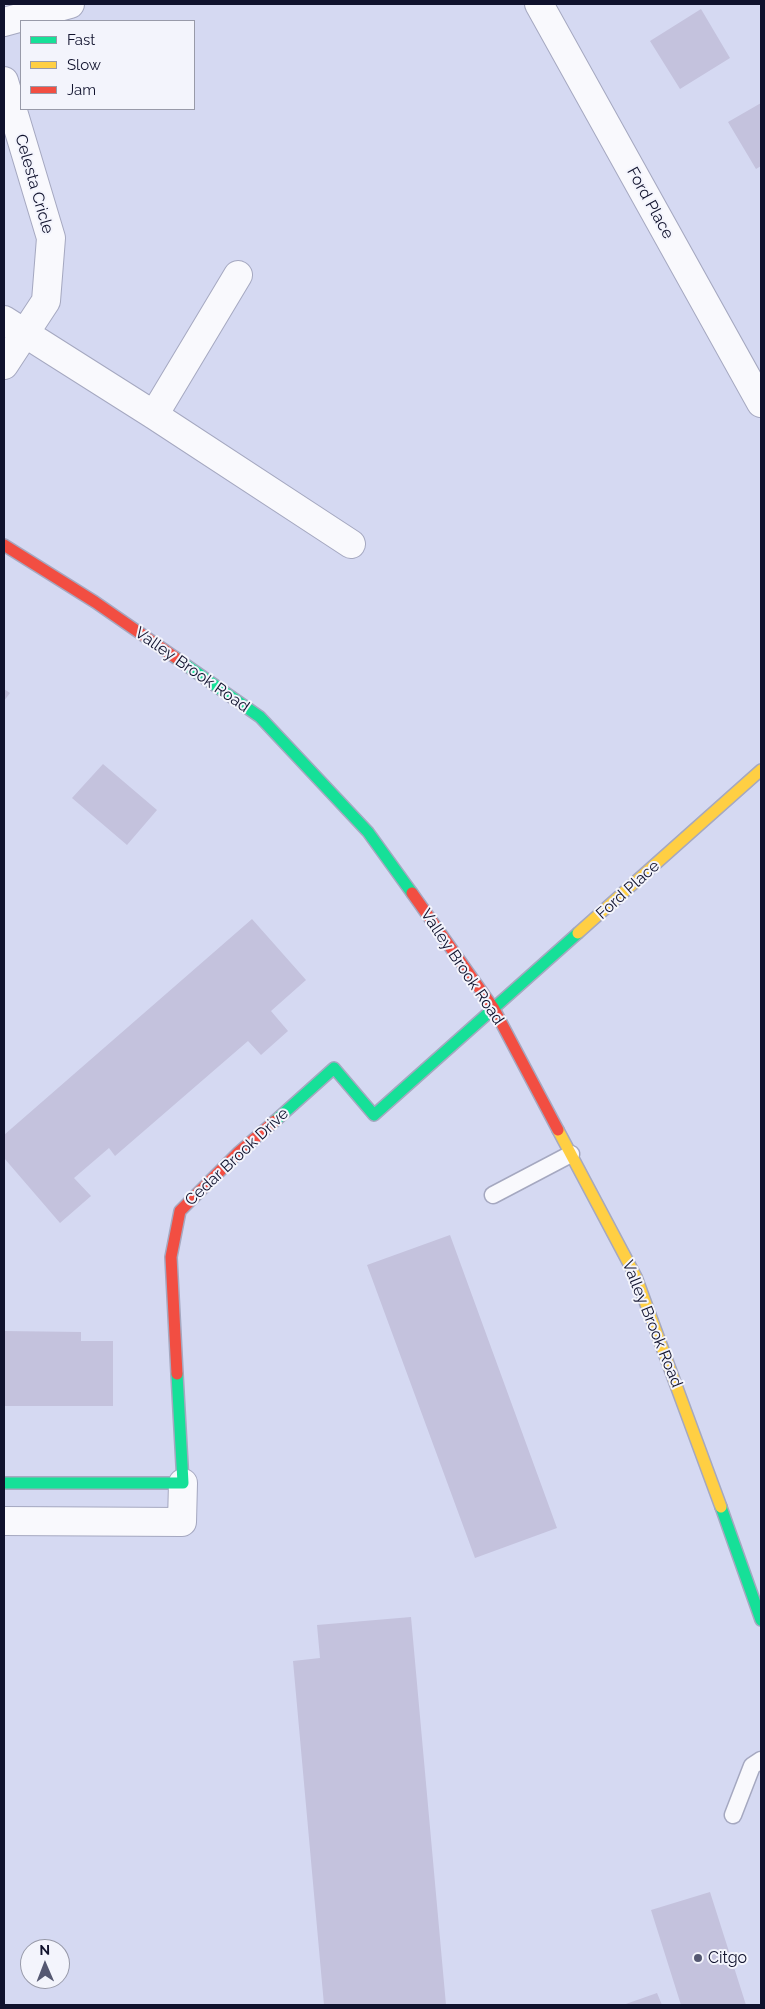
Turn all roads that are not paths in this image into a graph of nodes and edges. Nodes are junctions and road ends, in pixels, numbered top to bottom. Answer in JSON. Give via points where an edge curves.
{"nodes":[{"id":1,"x":70,"y":4,"type":"edge"},
{"id":2,"x":539,"y":4,"type":"edge"},
{"id":3,"x":4,"y":22,"type":"edge"},
{"id":4,"x":4,"y":81,"type":"edge"},
{"id":5,"x":238,"y":275,"type":"dead end"},
{"id":6,"x":15,"y":326,"type":"edge"},
{"id":7,"x":4,"y":365,"type":"edge"},
{"id":8,"x":761,"y":403,"type":"edge"},
{"id":9,"x":154,"y":415,"type":"junction"},
{"id":10,"x":351,"y":544,"type":"dead end"},
{"id":11,"x":4,"y":545,"type":"edge"},
{"id":12,"x":761,"y":770,"type":"edge"},
{"id":13,"x":494,"y":1009,"type":"junction"},
{"id":14,"x":571,"y":1154,"type":"junction"},
{"id":15,"x":493,"y":1195,"type":"dead end"},
{"id":16,"x":4,"y":1483,"type":"edge"},
{"id":17,"x":183,"y":1484,"type":"junction"},
{"id":18,"x":4,"y":1521,"type":"edge"},
{"id":19,"x":761,"y":1620,"type":"edge"},
{"id":20,"x":761,"y":1760,"type":"edge"},
{"id":21,"x":733,"y":1815,"type":"dead end"}],
"edges":[{"from":1,"to":3,"type":"street"},
{"from":2,"to":8,"type":"street","name":"Ford Place"},
{"from":4,"to":6,"type":"street","name":"Celesta Cricle","via":[[51,238],[46,301]]},
{"from":5,"to":9,"type":"street"},
{"from":6,"to":7,"type":"street","name":"Celesta Cricle"},
{"from":6,"to":9,"type":"street"},
{"from":9,"to":10,"type":"street"},
{"from":11,"to":13,"type":"main road","name":"Valley Brook Road","via":[[94,602],[260,717],[368,832]]},
{"from":12,"to":13,"type":"main road","name":"Ford Place"},
{"from":13,"to":14,"type":"main road","name":"Valley Brook Road"},
{"from":13,"to":17,"type":"main road","name":"Cedar Brook Drive","via":[[374,1114],[334,1068],[239,1152],[180,1210],[171,1257]]},
{"from":14,"to":15,"type":"lane"},
{"from":14,"to":19,"type":"main road","name":"Valley Brook Road","via":[[636,1277]]},
{"from":16,"to":17,"type":"main road"},
{"from":17,"to":18,"type":"street","name":"Cedar Brook Drive","via":[[182,1522]]},
{"from":20,"to":21,"type":"lane","via":[[752,1766]]}]}
